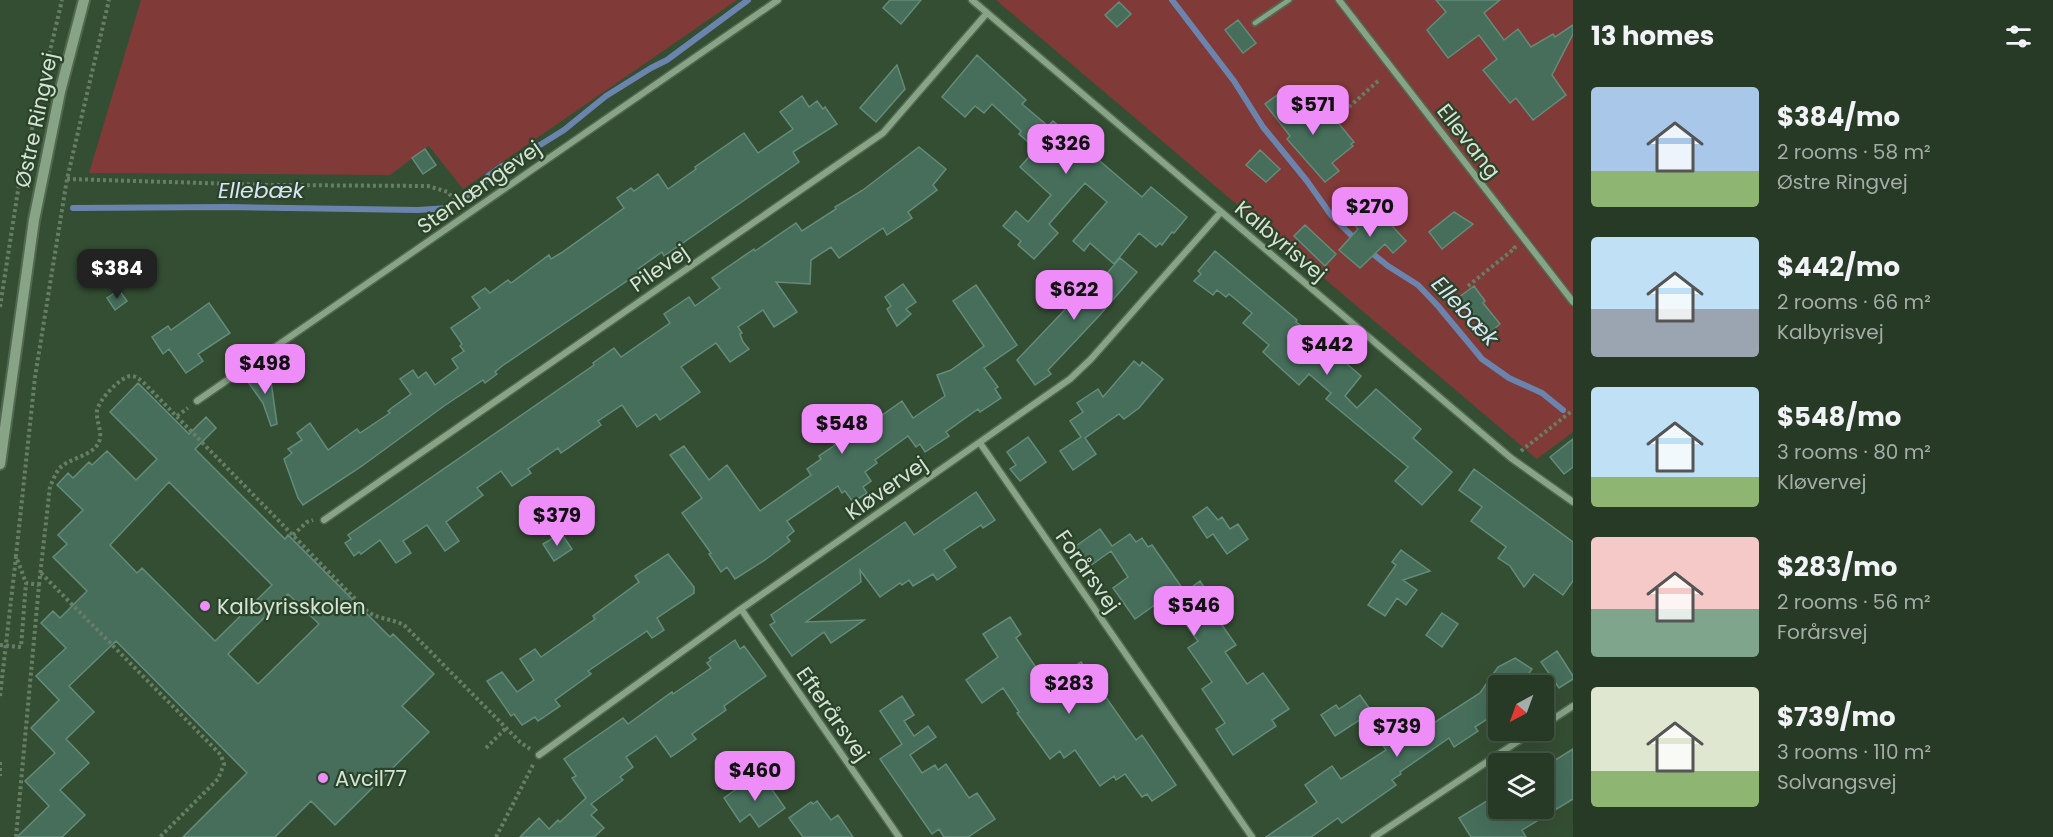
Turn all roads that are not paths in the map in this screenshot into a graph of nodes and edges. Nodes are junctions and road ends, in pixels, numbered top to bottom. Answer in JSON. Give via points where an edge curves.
{"nodes":[{"id":1,"x":84,"y":0,"type":"edge"},
{"id":2,"x":778,"y":0,"type":"edge"},
{"id":3,"x":972,"y":0,"type":"edge"},
{"id":4,"x":1289,"y":0,"type":"edge"},
{"id":5,"x":1339,"y":0,"type":"edge"},
{"id":6,"x":987,"y":13,"type":"junction"},
{"id":7,"x":1255,"y":23,"type":"dead end"},
{"id":8,"x":1221,"y":212,"type":"junction"},
{"id":9,"x":1573,"y":302,"type":"edge"},
{"id":10,"x":197,"y":401,"type":"dead end"},
{"id":11,"x":980,"y":443,"type":"junction"},
{"id":12,"x":0,"y":464,"type":"edge"},
{"id":13,"x":1573,"y":502,"type":"edge"},
{"id":14,"x":324,"y":520,"type":"road end"},
{"id":15,"x":741,"y":609,"type":"junction"},
{"id":16,"x":1573,"y":706,"type":"edge"},
{"id":17,"x":1554,"y":718,"type":"edge"},
{"id":18,"x":1518,"y":741,"type":"edge"},
{"id":19,"x":538,"y":755,"type":"road end"},
{"id":20,"x":898,"y":837,"type":"edge"},
{"id":21,"x":1252,"y":837,"type":"edge"},
{"id":22,"x":1374,"y":837,"type":"edge"}],
"edges":[{"from":1,"to":12,"type":"street","name":"Østre Ringvej","via":[[60,92],[34,220]]},
{"from":2,"to":10,"type":"street","name":"Stenlængevej"},
{"from":3,"to":6,"type":"street","name":"Kalbyrisvej"},
{"from":4,"to":7,"type":"lane"},
{"from":5,"to":9,"type":"street","name":"Ellevang"},
{"from":6,"to":8,"type":"street","name":"Kalbyrisvej"},
{"from":6,"to":14,"type":"street","name":"Pilevej","via":[[883,132]]},
{"from":8,"to":11,"type":"street","name":"Kløvervej","via":[[1091,359],[1070,379]]},
{"from":8,"to":13,"type":"street","name":"Kalbyrisvej","via":[[1511,458]]},
{"from":11,"to":15,"type":"street","name":"Kløvervej"},
{"from":11,"to":21,"type":"street","name":"Forårsvej"},
{"from":15,"to":19,"type":"street","name":"Kløvervej"},
{"from":15,"to":20,"type":"street","name":"Efterårsvej"},
{"from":16,"to":17,"type":"street"},
{"from":18,"to":22,"type":"street"}]}
